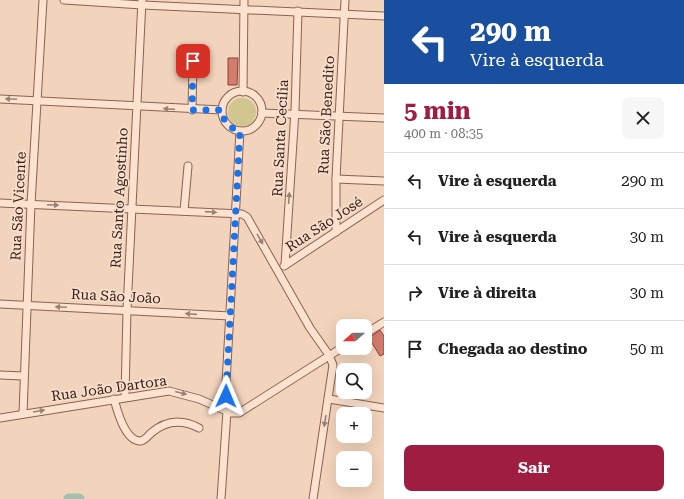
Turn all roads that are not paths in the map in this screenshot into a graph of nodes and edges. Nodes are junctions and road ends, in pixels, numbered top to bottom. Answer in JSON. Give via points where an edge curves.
{"nodes":[{"id":1,"x":43,"y":0,"type":"edge"},
{"id":2,"x":64,"y":0,"type":"edge"},
{"id":3,"x":244,"y":0,"type":"edge"},
{"id":4,"x":345,"y":0,"type":"edge"},
{"id":5,"x":142,"y":3,"type":"edge"},
{"id":6,"x":244,"y":9,"type":"junction"},
{"id":7,"x":298,"y":12,"type":"junction"},
{"id":8,"x":345,"y":13,"type":"junction"},
{"id":9,"x":384,"y":16,"type":"edge"},
{"id":10,"x":193,"y":61,"type":"dead end"},
{"id":11,"x":243,"y":92,"type":"junction"},
{"id":12,"x":0,"y":99,"type":"edge"},
{"id":13,"x":37,"y":101,"type":"junction"},
{"id":14,"x":136,"y":107,"type":"junction"},
{"id":15,"x":192,"y":110,"type":"junction"},
{"id":16,"x":222,"y":110,"type":"junction"},
{"id":17,"x":262,"y":113,"type":"junction"},
{"id":18,"x":294,"y":115,"type":"junction"},
{"id":19,"x":339,"y":116,"type":"junction"},
{"id":20,"x":384,"y":118,"type":"edge"},
{"id":21,"x":240,"y":131,"type":"junction"},
{"id":22,"x":188,"y":166,"type":"dead end"},
{"id":23,"x":336,"y":179,"type":"junction"},
{"id":24,"x":384,"y":181,"type":"edge"},
{"id":25,"x":236,"y":199,"type":"junction"},
{"id":26,"x":384,"y":200,"type":"edge"},
{"id":27,"x":0,"y":203,"type":"edge"},
{"id":28,"x":31,"y":204,"type":"junction"},
{"id":29,"x":132,"y":208,"type":"junction"},
{"id":30,"x":184,"y":211,"type":"junction"},
{"id":31,"x":235,"y":214,"type":"junction"},
{"id":32,"x":245,"y":215,"type":"junction"},
{"id":33,"x":336,"y":232,"type":"junction"},
{"id":34,"x":285,"y":265,"type":"junction"},
{"id":35,"x":278,"y":270,"type":"junction"},
{"id":36,"x":0,"y":304,"type":"edge"},
{"id":37,"x":26,"y":305,"type":"junction"},
{"id":38,"x":127,"y":310,"type":"junction"},
{"id":39,"x":230,"y":316,"type":"junction"},
{"id":40,"x":384,"y":322,"type":"edge"},
{"id":41,"x":372,"y":330,"type":"edge"},
{"id":42,"x":336,"y":351,"type":"edge"},
{"id":43,"x":329,"y":355,"type":"junction"},
{"id":44,"x":0,"y":375,"type":"edge"},
{"id":45,"x":24,"y":376,"type":"junction"},
{"id":46,"x":125,"y":397,"type":"junction"},
{"id":47,"x":114,"y":399,"type":"junction"},
{"id":48,"x":329,"y":399,"type":"junction"},
{"id":49,"x":384,"y":408,"type":"edge"},
{"id":50,"x":227,"y":411,"type":"junction"},
{"id":51,"x":23,"y":414,"type":"junction"},
{"id":52,"x":0,"y":418,"type":"edge"},
{"id":53,"x":199,"y":428,"type":"dead end"},
{"id":54,"x":221,"y":499,"type":"edge"},
{"id":55,"x":313,"y":499,"type":"edge"}],
"edges":[{"from":1,"to":13,"type":"street","name":"Rua São Vicente"},
{"from":2,"to":5,"type":"street"},
{"from":3,"to":6,"type":"street"},
{"from":4,"to":8,"type":"street","name":"Rua São Benedito"},
{"from":5,"to":6,"type":"street"},
{"from":5,"to":14,"type":"street","name":"Rua Santo Agostinho"},
{"from":6,"to":7,"type":"street"},
{"from":6,"to":11,"type":"street"},
{"from":7,"to":8,"type":"street"},
{"from":7,"to":18,"type":"street","name":"Rua Santa Cecília"},
{"from":8,"to":9,"type":"street"},
{"from":8,"to":19,"type":"street","name":"Rua São Benedito"},
{"from":10,"to":15,"type":"street"},
{"from":11,"to":16,"type":"street","via":[[237,92],[227,98]]},
{"from":11,"to":17,"type":"street","via":[[255,96]]},
{"from":13,"to":12,"type":"street","one_way":true},
{"from":13,"to":14,"type":"street"},
{"from":13,"to":28,"type":"street","name":"Rua São Vicente"},
{"from":15,"to":14,"type":"street","one_way":true},
{"from":14,"to":29,"type":"street","name":"Rua Santo Agostinho"},
{"from":15,"to":16,"type":"street"},
{"from":16,"to":21,"type":"street","via":[[228,126]]},
{"from":17,"to":18,"type":"street"},
{"from":17,"to":21,"type":"street","via":[[257,125],[252,129]]},
{"from":18,"to":19,"type":"street"},
{"from":34,"to":18,"type":"street","name":"Rua Santa Cecília","one_way":true},
{"from":19,"to":20,"type":"street"},
{"from":19,"to":23,"type":"street","name":"Rua São Benedito"},
{"from":21,"to":25,"type":"street"},
{"from":22,"to":30,"type":"street"},
{"from":23,"to":24,"type":"street"},
{"from":23,"to":33,"type":"street","name":"Rua São Benedito"},
{"from":25,"to":31,"type":"street"},
{"from":25,"to":32,"type":"street"},
{"from":26,"to":33,"type":"street","name":"Rua São José"},
{"from":27,"to":28,"type":"street"},
{"from":28,"to":29,"type":"street","one_way":true},
{"from":28,"to":37,"type":"street","name":"Rua São Vicente"},
{"from":29,"to":30,"type":"street"},
{"from":29,"to":38,"type":"street","name":"Rua Santo Agostinho"},
{"from":30,"to":31,"type":"street","one_way":true},
{"from":31,"to":32,"type":"street"},
{"from":31,"to":39,"type":"street"},
{"from":32,"to":35,"type":"street","one_way":true},
{"from":33,"to":34,"type":"street","name":"Rua São José"},
{"from":34,"to":35,"type":"street","name":"Rua São José"},
{"from":35,"to":43,"type":"street","via":[[310,328]]},
{"from":36,"to":37,"type":"street","name":"Rua São João"},
{"from":38,"to":37,"type":"street","name":"Rua São João","one_way":true},
{"from":37,"to":45,"type":"street","name":"Rua São Vicente"},
{"from":39,"to":38,"type":"street","name":"Rua São João","one_way":true},
{"from":38,"to":46,"type":"street","name":"Rua Santo Agostinho"},
{"from":39,"to":50,"type":"street"},
{"from":40,"to":41,"type":"street"},
{"from":42,"to":43,"type":"street"},
{"from":43,"to":48,"type":"street","via":[[333,365]]},
{"from":43,"to":50,"type":"street","via":[[244,411]]},
{"from":44,"to":45,"type":"street"},
{"from":45,"to":51,"type":"street","name":"Rua São Vicente"},
{"from":46,"to":47,"type":"street","name":"Rua João Dartora"},
{"from":46,"to":50,"type":"street","name":"Rua João Dartora","one_way":true,"via":[[157,392],[179,392]]},
{"from":51,"to":47,"type":"street","name":"Rua João Dartora","one_way":true},
{"from":47,"to":53,"type":"street","via":[[122,427],[140,441],[157,428],[173,421],[189,423]]},
{"from":48,"to":49,"type":"street"},
{"from":48,"to":55,"type":"street","one_way":true},
{"from":50,"to":54,"type":"street"},
{"from":51,"to":52,"type":"street","name":"Rua João Dartora"}]}
